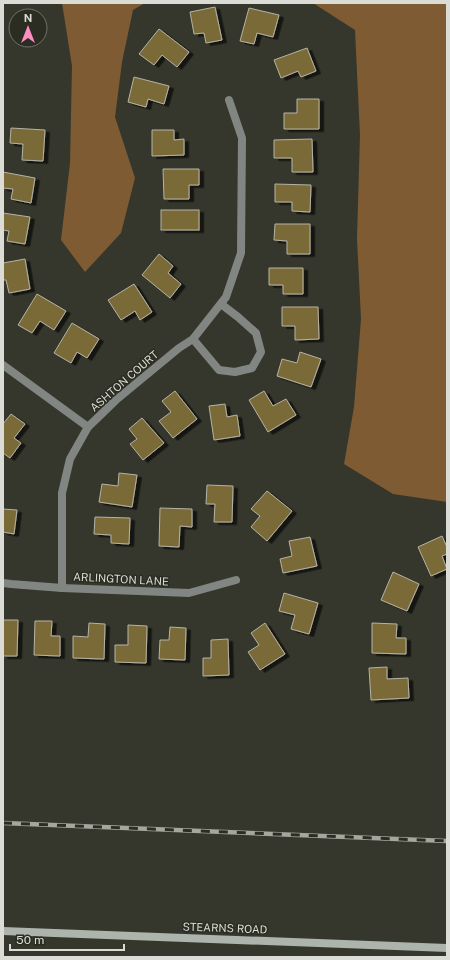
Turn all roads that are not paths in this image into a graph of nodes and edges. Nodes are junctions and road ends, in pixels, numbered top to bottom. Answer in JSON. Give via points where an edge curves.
{"nodes":[{"id":1,"x":229,"y":100,"type":"dead end"},
{"id":2,"x":221,"y":304,"type":"junction"},
{"id":3,"x":193,"y":339,"type":"junction"},
{"id":4,"x":3,"y":365,"type":"edge"},
{"id":5,"x":88,"y":427,"type":"junction"},
{"id":6,"x":236,"y":580,"type":"dead end"},
{"id":7,"x":3,"y":583,"type":"edge"},
{"id":8,"x":62,"y":588,"type":"junction"},
{"id":9,"x":3,"y":931,"type":"edge"},
{"id":10,"x":447,"y":948,"type":"edge"}],
"edges":[{"from":1,"to":2,"type":"street","name":"ASHTON COURT","via":[[242,138],[241,253],[226,297]]},
{"from":2,"to":3,"type":"street","name":"ASHTON COURT"},
{"from":2,"to":3,"type":"street","via":[[256,334],[261,352],[252,368],[235,372],[219,370]]},
{"from":3,"to":5,"type":"street","name":"ASHTON COURT","via":[[116,400]]},
{"from":4,"to":5,"type":"street"},
{"from":5,"to":8,"type":"street","name":"ASHTON COURT","via":[[70,459],[62,493]]},
{"from":6,"to":8,"type":"street","name":"ARLINGTON LANE","via":[[189,593]]},
{"from":7,"to":8,"type":"street","name":"ARLINGTON LANE"},
{"from":9,"to":10,"type":"main road","name":"STEARNS ROAD"}]}
